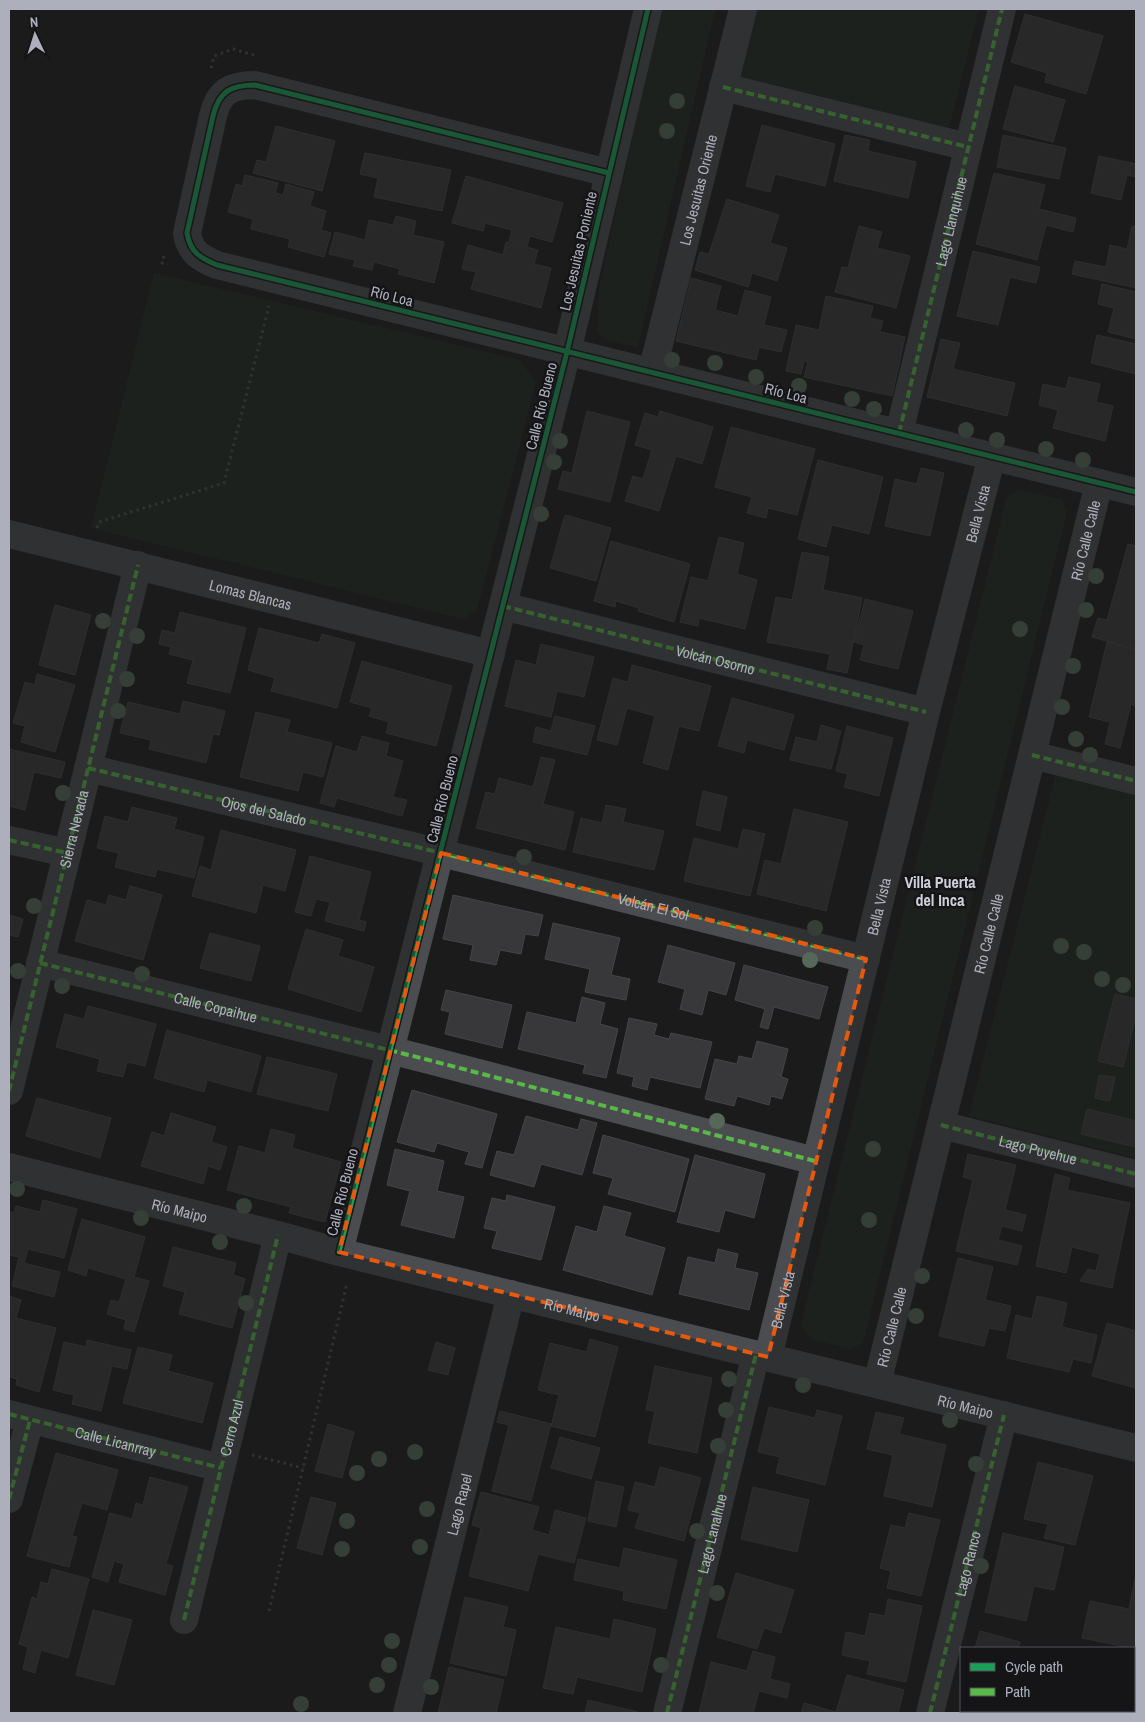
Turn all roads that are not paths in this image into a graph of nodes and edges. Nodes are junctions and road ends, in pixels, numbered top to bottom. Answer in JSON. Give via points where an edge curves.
{"nodes":[{"id":1,"x":648,"y":9,"type":"edge"},
{"id":2,"x":743,"y":9,"type":"edge"},
{"id":3,"x":1002,"y":9,"type":"edge"},
{"id":4,"x":723,"y":87,"type":"junction"},
{"id":5,"x":968,"y":147,"type":"junction"},
{"id":6,"x":609,"y":173,"type":"junction"},
{"id":7,"x":568,"y":352,"type":"junction"},
{"id":8,"x":652,"y":372,"type":"junction"},
{"id":9,"x":899,"y":433,"type":"junction"},
{"id":10,"x":992,"y":456,"type":"junction"},
{"id":11,"x":1100,"y":483,"type":"junction"},
{"id":12,"x":1136,"y":492,"type":"edge"},
{"id":13,"x":9,"y":534,"type":"edge"},
{"id":14,"x":138,"y":565,"type":"junction"},
{"id":15,"x":503,"y":606,"type":"junction"},
{"id":16,"x":491,"y":654,"type":"junction"},
{"id":17,"x":926,"y":712,"type":"junction"},
{"id":18,"x":1032,"y":755,"type":"junction"},
{"id":19,"x":88,"y":768,"type":"junction"},
{"id":20,"x":1136,"y":781,"type":"edge"},
{"id":21,"x":9,"y":840,"type":"edge"},
{"id":22,"x":67,"y":853,"type":"junction"},
{"id":23,"x":441,"y":853,"type":"junction"},
{"id":24,"x":866,"y":959,"type":"junction"},
{"id":25,"x":40,"y":963,"type":"junction"},
{"id":26,"x":391,"y":1050,"type":"junction"},
{"id":27,"x":9,"y":1091,"type":"edge"},
{"id":28,"x":941,"y":1125,"type":"junction"},
{"id":29,"x":815,"y":1161,"type":"junction"},
{"id":30,"x":9,"y":1167,"type":"edge"},
{"id":31,"x":1136,"y":1174,"type":"edge"},
{"id":32,"x":278,"y":1235,"type":"junction"},
{"id":33,"x":344,"y":1263,"type":"junction"},
{"id":34,"x":512,"y":1294,"type":"junction"},
{"id":35,"x":762,"y":1356,"type":"junction"},
{"id":36,"x":877,"y":1384,"type":"junction"},
{"id":37,"x":1004,"y":1415,"type":"junction"},
{"id":38,"x":19,"y":1417,"type":"edge"},
{"id":39,"x":1136,"y":1448,"type":"edge"},
{"id":40,"x":221,"y":1468,"type":"junction"},
{"id":41,"x":9,"y":1499,"type":"edge"},
{"id":42,"x":184,"y":1620,"type":"dead end"},
{"id":43,"x":407,"y":1713,"type":"edge"},
{"id":44,"x":667,"y":1713,"type":"edge"},
{"id":45,"x":930,"y":1713,"type":"edge"}],
"edges":[{"from":1,"to":6,"type":"street","name":"Los Jesuitas Poniente"},
{"from":2,"to":4,"type":"street","name":"Los Jesuitas Oriente"},
{"from":3,"to":5,"type":"street","name":"Lago Llanquihue"},
{"from":4,"to":5,"type":"street"},
{"from":4,"to":8,"type":"street","name":"Los Jesuitas Oriente"},
{"from":5,"to":9,"type":"street","name":"Lago Llanquihue"},
{"from":6,"to":7,"type":"street","name":"Los Jesuitas Poniente"},
{"from":6,"to":7,"type":"street","name":"Río Loa","via":[[256,85],[224,92],[218,99],[211,125],[187,233],[188,242],[198,256],[217,265]]},
{"from":7,"to":8,"type":"street","name":"Río Loa"},
{"from":7,"to":15,"type":"street","name":"Calle Río Bueno"},
{"from":8,"to":9,"type":"street","name":"Río Loa"},
{"from":9,"to":10,"type":"street","name":"Río Loa"},
{"from":10,"to":11,"type":"street","name":"Río Loa"},
{"from":10,"to":17,"type":"street","name":"Bella Vista"},
{"from":11,"to":12,"type":"street","name":"Río Loa"},
{"from":11,"to":18,"type":"street","name":"Río Calle Calle"},
{"from":13,"to":14,"type":"street","name":"Lomas Blancas"},
{"from":14,"to":16,"type":"street","name":"Lomas Blancas"},
{"from":14,"to":19,"type":"street","name":"Sierra Nevada"},
{"from":15,"to":16,"type":"street","name":"Calle Río Bueno"},
{"from":15,"to":17,"type":"street","name":"Volcán Osorno"},
{"from":16,"to":23,"type":"street","name":"Calle Río Bueno"},
{"from":17,"to":24,"type":"street","name":"Bella Vista"},
{"from":18,"to":20,"type":"street"},
{"from":18,"to":28,"type":"street","name":"Río Calle Calle"},
{"from":19,"to":22,"type":"street","name":"Sierra Nevada"},
{"from":19,"to":23,"type":"street","name":"Ojos del Salado"},
{"from":21,"to":22,"type":"street"},
{"from":22,"to":25,"type":"street","name":"Sierra Nevada"},
{"from":23,"to":24,"type":"street","name":"Volcán El Sol"},
{"from":23,"to":26,"type":"street","name":"Calle Río Bueno"},
{"from":24,"to":29,"type":"street","name":"Bella Vista"},
{"from":25,"to":26,"type":"street","name":"Calle Copaihue"},
{"from":25,"to":27,"type":"street","name":"Sierra Nevada"},
{"from":26,"to":29,"type":"street","name":"Calle Copaihue"},
{"from":26,"to":33,"type":"street","name":"Calle Río Bueno"},
{"from":28,"to":31,"type":"street","name":"Lago Puyehue"},
{"from":28,"to":36,"type":"street","name":"Río Calle Calle"},
{"from":29,"to":35,"type":"street","name":"Bella Vista"},
{"from":30,"to":32,"type":"street","name":"Río Maipo"},
{"from":32,"to":33,"type":"street","name":"Río Maipo"},
{"from":32,"to":40,"type":"street","name":"Cerro Azul"},
{"from":33,"to":34,"type":"street","name":"Río Maipo"},
{"from":34,"to":35,"type":"street","name":"Río Maipo"},
{"from":34,"to":43,"type":"street","name":"Lago Rapel"},
{"from":35,"to":36,"type":"street","name":"Río Maipo"},
{"from":35,"to":44,"type":"street","name":"Lago Lanalhue"},
{"from":36,"to":37,"type":"street","name":"Río Maipo"},
{"from":37,"to":39,"type":"street","name":"Río Maipo"},
{"from":37,"to":45,"type":"street","name":"Lago Ranco"},
{"from":38,"to":40,"type":"street","name":"Calle Licanrray"},
{"from":38,"to":41,"type":"street"},
{"from":40,"to":42,"type":"street","name":"Cerro Azul"}]}
